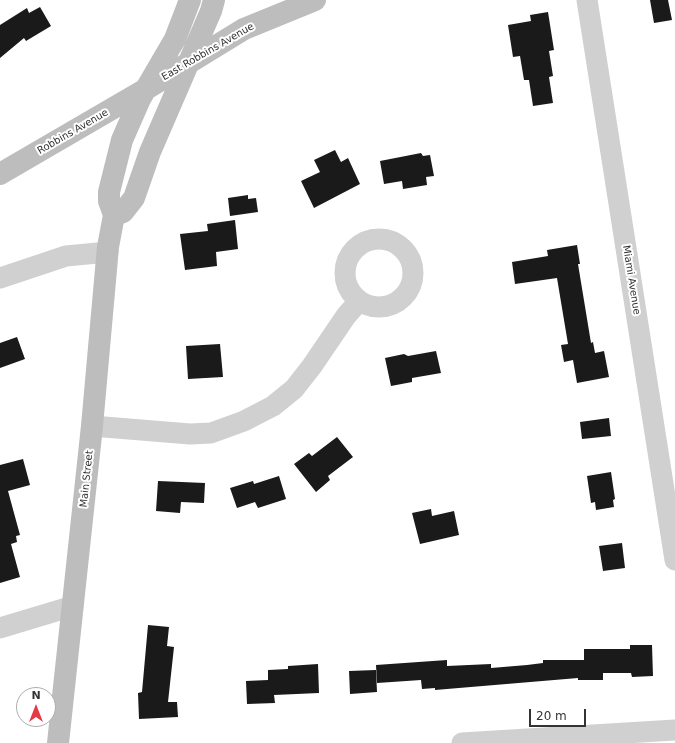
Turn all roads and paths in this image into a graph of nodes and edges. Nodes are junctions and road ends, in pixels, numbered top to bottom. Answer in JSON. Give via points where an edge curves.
{"nodes":[{"id":1,"x":190,"y":0,"type":"edge"},
{"id":2,"x":214,"y":0,"type":"edge"},
{"id":3,"x":315,"y":0,"type":"edge"},
{"id":4,"x":587,"y":0,"type":"edge"},
{"id":5,"x":188,"y":63,"type":"junction"},
{"id":6,"x":146,"y":89,"type":"junction"},
{"id":7,"x":0,"y":174,"type":"edge"},
{"id":8,"x":114,"y":215,"type":"junction"},
{"id":9,"x":108,"y":252,"type":"junction"},
{"id":10,"x":0,"y":278,"type":"edge"},
{"id":11,"x":359,"y":301,"type":"dead end"},
{"id":12,"x":92,"y":426,"type":"junction"},
{"id":13,"x":675,"y":560,"type":"edge"},
{"id":14,"x":73,"y":606,"type":"junction"},
{"id":15,"x":0,"y":628,"type":"edge"},
{"id":16,"x":675,"y":730,"type":"edge"},
{"id":17,"x":58,"y":743,"type":"edge"},
{"id":18,"x":462,"y":743,"type":"edge"}],
"edges":[{"from":1,"to":6,"type":"main road","via":[[177,34]]},
{"from":2,"to":5,"type":"main road"},
{"from":3,"to":5,"type":"main road","name":"East Robbins Avenue","via":[[244,29]]},
{"from":4,"to":13,"type":"street","name":"Miami Avenue"},
{"from":5,"to":6,"type":"main road","name":"East Robbins Avenue"},
{"from":5,"to":8,"type":"main road","via":[[150,152],[134,198],[123,212]]},
{"from":6,"to":7,"type":"main road","name":"Robbins Avenue"},
{"from":6,"to":8,"type":"main road","via":[[125,133],[113,177],[108,201]]},
{"from":8,"to":9,"type":"main road","name":"Main Street"},
{"from":9,"to":10,"type":"street","via":[[66,256]]},
{"from":9,"to":12,"type":"main road","name":"Main Street"},
{"from":11,"to":12,"type":"street","via":[[294,389],[273,406],[244,421],[211,433],[190,434]]},
{"from":12,"to":14,"type":"main road","name":"Main Street"},
{"from":14,"to":15,"type":"street"},
{"from":14,"to":17,"type":"main road","name":"Main Street"},
{"from":16,"to":18,"type":"street"}]}
